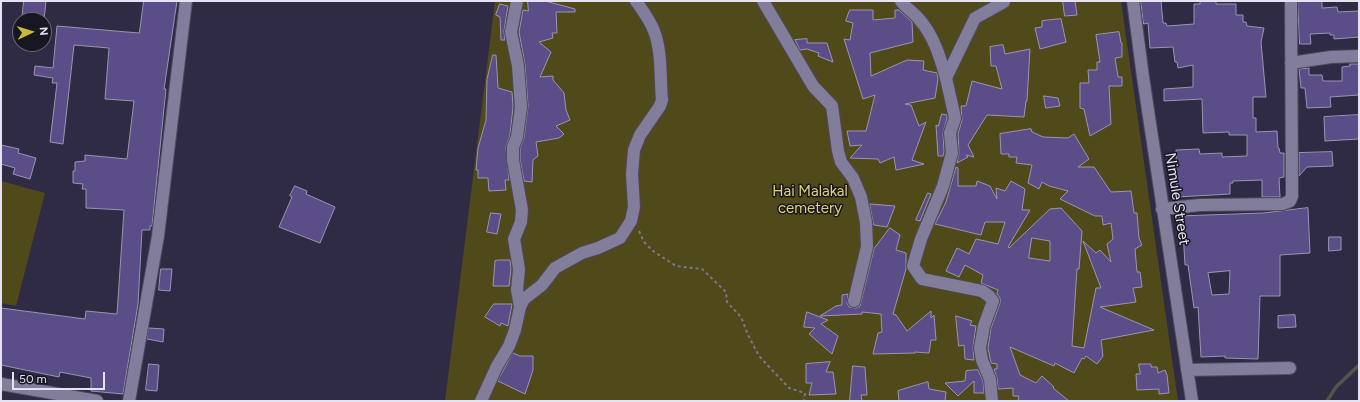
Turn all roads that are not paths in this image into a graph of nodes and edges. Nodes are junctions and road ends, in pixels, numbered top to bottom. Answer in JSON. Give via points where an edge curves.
{"nodes":[{"id":1,"x":186,"y":1,"type":"edge"},
{"id":2,"x":517,"y":1,"type":"edge"},
{"id":3,"x":636,"y":1,"type":"edge"},
{"id":4,"x":763,"y":1,"type":"edge"},
{"id":5,"x":901,"y":1,"type":"edge"},
{"id":6,"x":1133,"y":1,"type":"edge"},
{"id":7,"x":1291,"y":1,"type":"edge"},
{"id":8,"x":1004,"y":2,"type":"edge"},
{"id":9,"x":1359,"y":56,"type":"edge"},
{"id":10,"x":1291,"y":63,"type":"junction"},
{"id":11,"x":946,"y":78,"type":"junction"},
{"id":12,"x":1162,"y":209,"type":"junction"},
{"id":13,"x":854,"y":301,"type":"dead end"},
{"id":14,"x":520,"y":307,"type":"junction"},
{"id":15,"x":1290,"y":368,"type":"dead end"},
{"id":16,"x":1187,"y":370,"type":"junction"},
{"id":17,"x":1,"y":384,"type":"edge"},
{"id":18,"x":97,"y":401,"type":"edge"},
{"id":19,"x":129,"y":401,"type":"edge"},
{"id":20,"x":481,"y":401,"type":"edge"},
{"id":21,"x":992,"y":401,"type":"edge"},
{"id":22,"x":1192,"y":401,"type":"edge"}],
"edges":[{"from":1,"to":19,"type":"street","via":[[158,236]]},
{"from":2,"to":14,"type":"street","via":[[511,32],[518,66],[521,107],[513,147],[522,210],[521,222],[514,239],[519,269],[517,290]]},
{"from":3,"to":14,"type":"street","via":[[648,17],[654,32],[662,100],[636,142],[632,160],[634,207],[631,221],[620,238],[582,253],[555,268],[542,285],[524,299]]},
{"from":4,"to":13,"type":"street","via":[[813,86],[832,106],[841,162],[854,178],[861,197],[867,247]]},
{"from":5,"to":11,"type":"street","via":[[907,10],[917,17],[930,36],[937,48]]},
{"from":6,"to":12,"type":"street","name":"Nimule Street"},
{"from":7,"to":10,"type":"street"},
{"from":8,"to":11,"type":"street","via":[[975,18]]},
{"from":9,"to":10,"type":"street"},
{"from":10,"to":12,"type":"street","via":[[1290,201],[1283,204],[1200,205]]},
{"from":11,"to":21,"type":"street","via":[[955,118],[950,133],[952,153],[943,186],[913,266],[922,279],[982,291],[993,301],[984,326],[980,348],[990,379]]},
{"from":12,"to":16,"type":"street","name":"Nimule Street"},
{"from":14,"to":20,"type":"street","via":[[509,346]]},
{"from":15,"to":16,"type":"street"},
{"from":16,"to":22,"type":"street","name":"Nimule Street"},
{"from":17,"to":18,"type":"street"}]}
